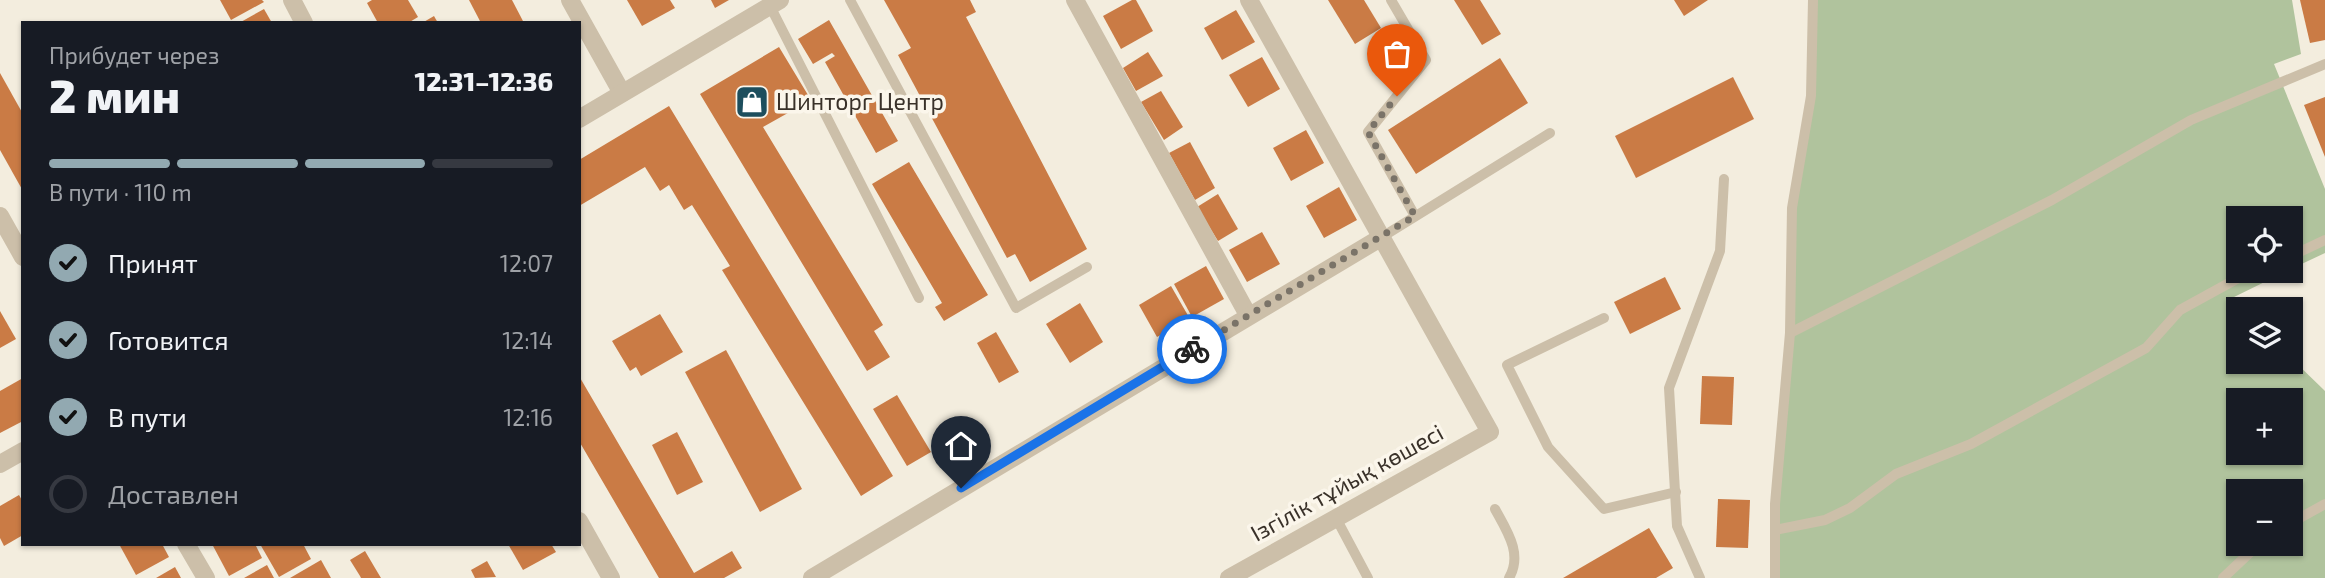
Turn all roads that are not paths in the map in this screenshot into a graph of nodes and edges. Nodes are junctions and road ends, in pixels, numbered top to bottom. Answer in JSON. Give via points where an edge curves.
{"nodes":[{"id":1,"x":292,"y":0,"type":"edge"},
{"id":2,"x":570,"y":0,"type":"edge"},
{"id":3,"x":850,"y":0,"type":"edge"},
{"id":4,"x":1075,"y":0,"type":"edge"},
{"id":5,"x":1249,"y":0,"type":"edge"},
{"id":6,"x":1391,"y":0,"type":"edge"},
{"id":7,"x":1813,"y":0,"type":"edge"},
{"id":8,"x":775,"y":3,"type":"edge"},
{"id":9,"x":303,"y":21,"type":"edge"},
{"id":10,"x":2325,"y":64,"type":"edge"},
{"id":11,"x":622,"y":93,"type":"junction"},
{"id":12,"x":581,"y":118,"type":"edge"},
{"id":13,"x":1550,"y":133,"type":"dead end"},
{"id":14,"x":1724,"y":179,"type":"dead end"},
{"id":15,"x":0,"y":216,"type":"edge"},
{"id":16,"x":1415,"y":216,"type":"junction"},
{"id":17,"x":1382,"y":236,"type":"junction"},
{"id":18,"x":2325,"y":240,"type":"edge"},
{"id":19,"x":2303,"y":250,"type":"edge"},
{"id":20,"x":21,"y":253,"type":"edge"},
{"id":21,"x":1087,"y":267,"type":"dead end"},
{"id":22,"x":2230,"y":283,"type":"edge"},
{"id":23,"x":919,"y":298,"type":"dead end"},
{"id":24,"x":1248,"y":315,"type":"junction"},
{"id":25,"x":1604,"y":318,"type":"dead end"},
{"id":26,"x":1790,"y":333,"type":"junction"},
{"id":27,"x":21,"y":452,"type":"edge"},
{"id":28,"x":0,"y":464,"type":"edge"},
{"id":29,"x":1676,"y":492,"type":"junction"},
{"id":30,"x":2325,"y":504,"type":"edge"},
{"id":31,"x":1495,"y":509,"type":"dead end"},
{"id":32,"x":2303,"y":516,"type":"edge"},
{"id":33,"x":1336,"y":518,"type":"junction"},
{"id":34,"x":581,"y":526,"type":"edge"},
{"id":35,"x":1775,"y":530,"type":"junction"},
{"id":36,"x":187,"y":546,"type":"edge"},
{"id":37,"x":2246,"y":556,"type":"edge"},
{"id":38,"x":206,"y":578,"type":"edge"},
{"id":39,"x":611,"y":578,"type":"edge"},
{"id":40,"x":812,"y":578,"type":"edge"},
{"id":41,"x":1229,"y":578,"type":"edge"},
{"id":42,"x":1368,"y":578,"type":"edge"},
{"id":43,"x":1509,"y":578,"type":"edge"},
{"id":44,"x":1700,"y":578,"type":"edge"},
{"id":45,"x":1775,"y":578,"type":"edge"},
{"id":46,"x":2223,"y":578,"type":"edge"}],
"edges":[{"from":1,"to":9,"type":"street"},
{"from":2,"to":11,"type":"street"},
{"from":3,"to":21,"type":"lane","via":[[1016,308]]},
{"from":4,"to":24,"type":"street"},
{"from":5,"to":17,"type":"street"},
{"from":6,"to":16,"type":"lane","via":[[1426,60],[1368,132]]},
{"from":7,"to":26,"type":"lane","via":[[1811,96],[1792,208]]},
{"from":8,"to":11,"type":"street"},
{"from":8,"to":23,"type":"lane"},
{"from":10,"to":26,"type":"lane","via":[[2191,120],[2052,200]]},
{"from":11,"to":12,"type":"street"},
{"from":13,"to":16,"type":"lane"},
{"from":14,"to":29,"type":"lane","via":[[1720,251],[1669,388]]},
{"from":15,"to":20,"type":"street"},
{"from":16,"to":17,"type":"lane"},
{"from":17,"to":24,"type":"street"},
{"from":17,"to":33,"type":"street","name":"Ізгілік тұйық көшесі","via":[[1490,432]]},
{"from":18,"to":19,"type":"lane"},
{"from":22,"to":35,"type":"lane","via":[[2180,310],[2146,348],[1971,444],[1896,474],[1850,508],[1825,520]]},
{"from":24,"to":40,"type":"street"},
{"from":25,"to":29,"type":"lane","via":[[1507,365],[1548,447],[1604,509]]},
{"from":26,"to":35,"type":"lane"},
{"from":27,"to":28,"type":"street"},
{"from":29,"to":44,"type":"lane","via":[[1677,526]]},
{"from":30,"to":32,"type":"lane"},
{"from":31,"to":43,"type":"lane","via":[[1512,542],[1516,566]]},
{"from":33,"to":41,"type":"street","name":"Ізгілік тұйық көшесі"},
{"from":33,"to":42,"type":"lane"},
{"from":34,"to":39,"type":"street"},
{"from":35,"to":45,"type":"lane"},
{"from":36,"to":38,"type":"street"},
{"from":37,"to":46,"type":"lane"}]}
